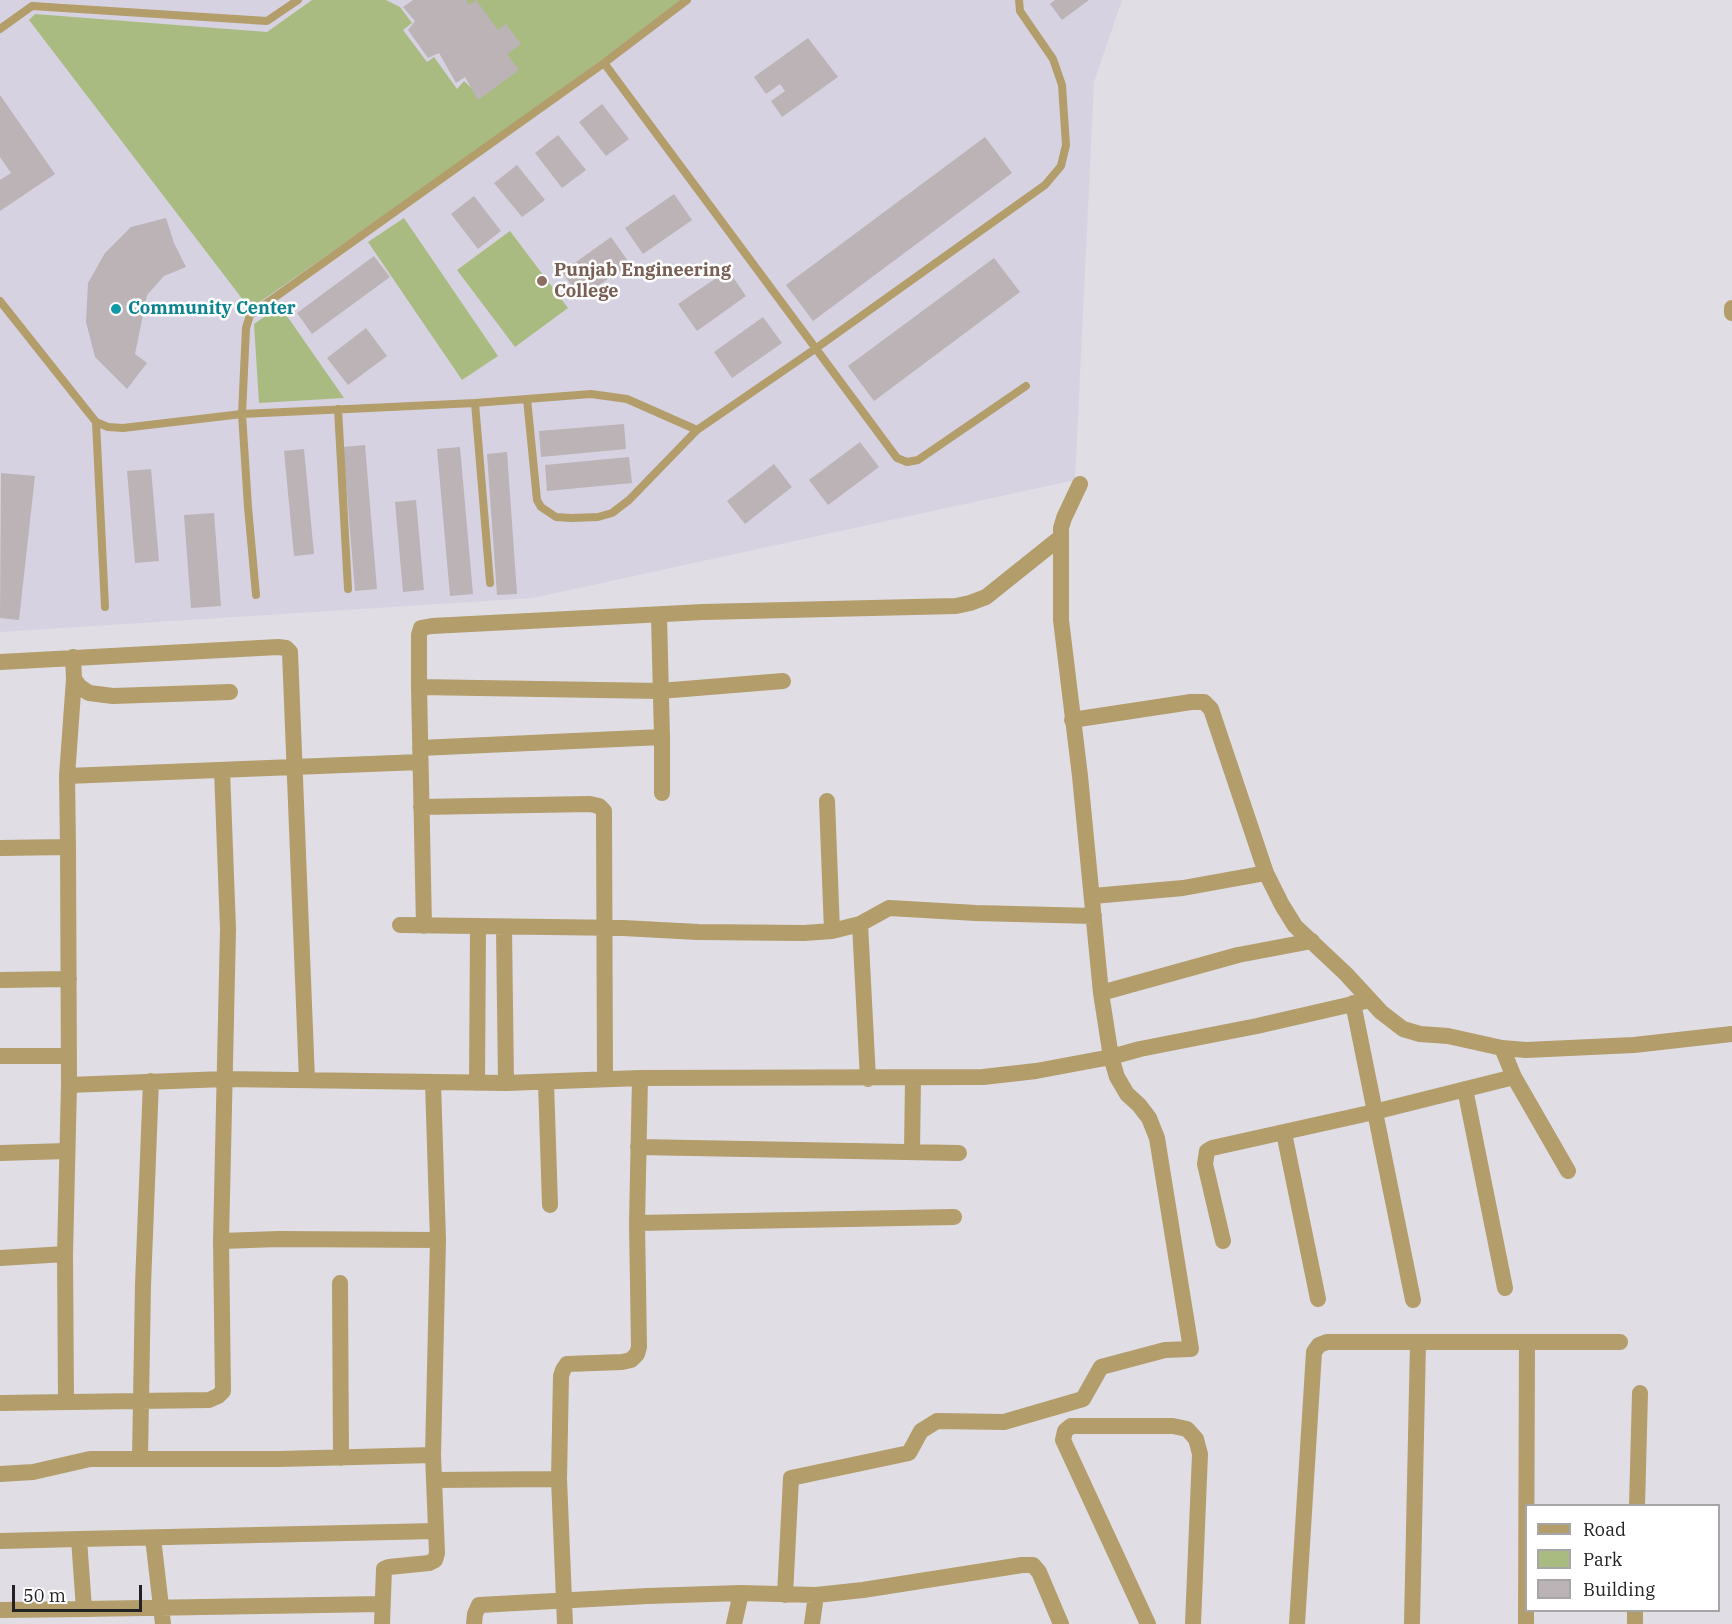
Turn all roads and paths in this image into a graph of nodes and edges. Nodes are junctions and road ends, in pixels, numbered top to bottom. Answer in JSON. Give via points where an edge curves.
{"nodes":[{"id":1,"x":298,"y":0,"type":"edge"},
{"id":2,"x":687,"y":0,"type":"edge"},
{"id":3,"x":1019,"y":0,"type":"edge"},
{"id":4,"x":0,"y":29,"type":"edge"},
{"id":5,"x":604,"y":63,"type":"junction"},
{"id":6,"x":2,"y":306,"type":"edge"},
{"id":7,"x":1732,"y":308,"type":"edge"},
{"id":8,"x":1732,"y":313,"type":"edge"},
{"id":9,"x":815,"y":349,"type":"junction"},
{"id":10,"x":1026,"y":386,"type":"dead end"},
{"id":11,"x":527,"y":399,"type":"junction"},
{"id":12,"x":476,"y":403,"type":"junction"},
{"id":13,"x":338,"y":409,"type":"junction"},
{"id":14,"x":242,"y":414,"type":"junction"},
{"id":15,"x":96,"y":422,"type":"junction"},
{"id":16,"x":698,"y":430,"type":"junction"},
{"id":17,"x":1080,"y":484,"type":"dead end"},
{"id":18,"x":1061,"y":537,"type":"junction"},
{"id":19,"x":490,"y":583,"type":"dead end"},
{"id":20,"x":348,"y":589,"type":"dead end"},
{"id":21,"x":256,"y":595,"type":"dead end"},
{"id":22,"x":105,"y":607,"type":"dead end"},
{"id":23,"x":659,"y":616,"type":"junction"},
{"id":24,"x":73,"y":657,"type":"junction"},
{"id":25,"x":0,"y":663,"type":"edge"},
{"id":26,"x":74,"y":679,"type":"junction"},
{"id":27,"x":783,"y":681,"type":"dead end"},
{"id":28,"x":419,"y":687,"type":"junction"},
{"id":29,"x":660,"y":691,"type":"junction"},
{"id":30,"x":230,"y":692,"type":"dead end"},
{"id":31,"x":1072,"y":720,"type":"junction"},
{"id":32,"x":662,"y":738,"type":"junction"},
{"id":33,"x":420,"y":755,"type":"junction"},
{"id":34,"x":294,"y":767,"type":"junction"},
{"id":35,"x":222,"y":770,"type":"junction"},
{"id":36,"x":67,"y":776,"type":"junction"},
{"id":37,"x":662,"y":793,"type":"dead end"},
{"id":38,"x":827,"y":801,"type":"dead end"},
{"id":39,"x":422,"y":807,"type":"junction"},
{"id":40,"x":68,"y":846,"type":"junction"},
{"id":41,"x":0,"y":848,"type":"edge"},
{"id":42,"x":1266,"y":873,"type":"junction"},
{"id":43,"x":1093,"y":896,"type":"junction"},
{"id":44,"x":1094,"y":916,"type":"junction"},
{"id":45,"x":860,"y":924,"type":"junction"},
{"id":46,"x":400,"y":925,"type":"dead end"},
{"id":47,"x":424,"y":926,"type":"junction"},
{"id":48,"x":478,"y":927,"type":"junction"},
{"id":49,"x":504,"y":928,"type":"junction"},
{"id":50,"x":604,"y":928,"type":"junction"},
{"id":51,"x":832,"y":931,"type":"junction"},
{"id":52,"x":1312,"y":941,"type":"junction"},
{"id":53,"x":69,"y":979,"type":"junction"},
{"id":54,"x":0,"y":980,"type":"edge"},
{"id":55,"x":1101,"y":993,"type":"junction"},
{"id":56,"x":1362,"y":1001,"type":"junction"},
{"id":57,"x":1732,"y":1034,"type":"edge"},
{"id":58,"x":1502,"y":1048,"type":"junction"},
{"id":59,"x":0,"y":1056,"type":"edge"},
{"id":60,"x":69,"y":1056,"type":"junction"},
{"id":61,"x":1111,"y":1057,"type":"junction"},
{"id":62,"x":1514,"y":1077,"type":"junction"},
{"id":63,"x":224,"y":1078,"type":"junction"},
{"id":64,"x":640,"y":1078,"type":"junction"},
{"id":65,"x":913,"y":1078,"type":"junction"},
{"id":66,"x":605,"y":1079,"type":"junction"},
{"id":67,"x":868,"y":1079,"type":"junction"},
{"id":68,"x":151,"y":1080,"type":"junction"},
{"id":69,"x":307,"y":1080,"type":"junction"},
{"id":70,"x":546,"y":1082,"type":"junction"},
{"id":71,"x":434,"y":1083,"type":"junction"},
{"id":72,"x":477,"y":1083,"type":"junction"},
{"id":73,"x":506,"y":1083,"type":"junction"},
{"id":74,"x":69,"y":1085,"type":"junction"},
{"id":75,"x":1465,"y":1089,"type":"junction"},
{"id":76,"x":1374,"y":1112,"type":"junction"},
{"id":77,"x":1284,"y":1133,"type":"junction"},
{"id":78,"x":638,"y":1147,"type":"junction"},
{"id":79,"x":67,"y":1151,"type":"junction"},
{"id":80,"x":912,"y":1152,"type":"junction"},
{"id":81,"x":0,"y":1153,"type":"edge"},
{"id":82,"x":959,"y":1153,"type":"dead end"},
{"id":83,"x":1568,"y":1171,"type":"dead end"},
{"id":84,"x":550,"y":1205,"type":"dead end"},
{"id":85,"x":954,"y":1217,"type":"dead end"},
{"id":86,"x":637,"y":1223,"type":"junction"},
{"id":87,"x":438,"y":1240,"type":"junction"},
{"id":88,"x":221,"y":1241,"type":"junction"},
{"id":89,"x":1223,"y":1241,"type":"dead end"},
{"id":90,"x":65,"y":1254,"type":"junction"},
{"id":91,"x":0,"y":1258,"type":"edge"},
{"id":92,"x":340,"y":1282,"type":"dead end"},
{"id":93,"x":1505,"y":1288,"type":"dead end"},
{"id":94,"x":1318,"y":1299,"type":"dead end"},
{"id":95,"x":1413,"y":1300,"type":"dead end"},
{"id":96,"x":1418,"y":1342,"type":"junction"},
{"id":97,"x":1620,"y":1342,"type":"dead end"},
{"id":98,"x":1527,"y":1343,"type":"junction"},
{"id":99,"x":1640,"y":1393,"type":"dead end"},
{"id":100,"x":66,"y":1401,"type":"junction"},
{"id":101,"x":140,"y":1402,"type":"junction"},
{"id":102,"x":0,"y":1403,"type":"edge"},
{"id":103,"x":433,"y":1455,"type":"junction"},
{"id":104,"x":341,"y":1458,"type":"junction"},
{"id":105,"x":140,"y":1459,"type":"junction"},
{"id":106,"x":0,"y":1474,"type":"edge"},
{"id":107,"x":559,"y":1479,"type":"junction"},
{"id":108,"x":434,"y":1480,"type":"junction"},
{"id":109,"x":1526,"y":1504,"type":"edge"},
{"id":110,"x":1637,"y":1504,"type":"edge"},
{"id":111,"x":436,"y":1531,"type":"junction"},
{"id":112,"x":153,"y":1538,"type":"junction"},
{"id":113,"x":79,"y":1539,"type":"junction"},
{"id":114,"x":0,"y":1541,"type":"edge"},
{"id":115,"x":741,"y":1593,"type":"junction"},
{"id":116,"x":785,"y":1595,"type":"junction"},
{"id":117,"x":816,"y":1595,"type":"junction"},
{"id":118,"x":564,"y":1601,"type":"junction"},
{"id":119,"x":382,"y":1604,"type":"junction"},
{"id":120,"x":84,"y":1609,"type":"junction"},
{"id":121,"x":0,"y":1610,"type":"edge"},
{"id":122,"x":162,"y":1616,"type":"edge"},
{"id":123,"x":382,"y":1624,"type":"edge"},
{"id":124,"x":474,"y":1624,"type":"edge"},
{"id":125,"x":565,"y":1624,"type":"edge"},
{"id":126,"x":734,"y":1624,"type":"edge"},
{"id":127,"x":813,"y":1624,"type":"edge"},
{"id":128,"x":1061,"y":1624,"type":"edge"},
{"id":129,"x":1148,"y":1624,"type":"edge"},
{"id":130,"x":1193,"y":1624,"type":"edge"},
{"id":131,"x":1297,"y":1624,"type":"edge"},
{"id":132,"x":1412,"y":1624,"type":"edge"}],
"edges":[{"from":1,"to":4,"type":"lane","via":[[267,21],[32,6]]},
{"from":2,"to":5,"type":"lane"},
{"from":3,"to":9,"type":"lane","via":[[1020,11],[1053,60],[1062,85],[1066,145],[1061,166],[1045,185]]},
{"from":5,"to":9,"type":"lane"},
{"from":5,"to":14,"type":"lane","via":[[250,315]]},
{"from":6,"to":15,"type":"lane"},
{"from":7,"to":8,"type":"street"},
{"from":9,"to":10,"type":"lane","via":[[897,458],[907,462],[918,460]]},
{"from":9,"to":16,"type":"lane"},
{"from":11,"to":12,"type":"lane"},
{"from":11,"to":16,"type":"lane","via":[[611,396],[643,405]]},
{"from":11,"to":16,"type":"lane","via":[[537,500],[556,517],[612,513]]},
{"from":12,"to":13,"type":"lane"},
{"from":12,"to":19,"type":"lane"},
{"from":13,"to":14,"type":"lane"},
{"from":13,"to":20,"type":"lane"},
{"from":14,"to":15,"type":"lane","via":[[123,428]]},
{"from":14,"to":21,"type":"lane"},
{"from":15,"to":22,"type":"lane"},
{"from":17,"to":18,"type":"street","via":[[1064,518]]},
{"from":18,"to":23,"type":"street","via":[[986,597],[970,603]]},
{"from":18,"to":31,"type":"street","via":[[1061,620]]},
{"from":23,"to":28,"type":"street","via":[[421,628]]},
{"from":23,"to":29,"type":"street"},
{"from":24,"to":25,"type":"street"},
{"from":24,"to":26,"type":"street"},
{"from":24,"to":34,"type":"street","via":[[286,648],[291,657]]},
{"from":26,"to":30,"type":"street","via":[[89,693],[113,696]]},
{"from":26,"to":36,"type":"street"},
{"from":27,"to":29,"type":"street"},
{"from":28,"to":29,"type":"street"},
{"from":28,"to":33,"type":"street"},
{"from":29,"to":32,"type":"street"},
{"from":31,"to":42,"type":"street","via":[[1204,702],[1221,733]]},
{"from":31,"to":43,"type":"street"},
{"from":32,"to":33,"type":"street"},
{"from":32,"to":37,"type":"street"},
{"from":33,"to":34,"type":"street"},
{"from":33,"to":39,"type":"street"},
{"from":34,"to":35,"type":"street"},
{"from":34,"to":69,"type":"street"},
{"from":35,"to":36,"type":"street"},
{"from":35,"to":63,"type":"street","via":[[228,929]]},
{"from":36,"to":40,"type":"street"},
{"from":38,"to":51,"type":"street"},
{"from":39,"to":47,"type":"street"},
{"from":39,"to":50,"type":"street","via":[[598,807],[605,818]]},
{"from":40,"to":41,"type":"street"},
{"from":40,"to":53,"type":"street"},
{"from":42,"to":43,"type":"street","via":[[1183,888]]},
{"from":42,"to":52,"type":"street","via":[[1295,926]]},
{"from":43,"to":44,"type":"street"},
{"from":44,"to":45,"type":"street","via":[[889,908]]},
{"from":44,"to":55,"type":"street"},
{"from":45,"to":51,"type":"street"},
{"from":45,"to":67,"type":"street"},
{"from":46,"to":47,"type":"street"},
{"from":47,"to":48,"type":"street"},
{"from":48,"to":49,"type":"street"},
{"from":48,"to":72,"type":"street"},
{"from":49,"to":50,"type":"street"},
{"from":49,"to":73,"type":"street"},
{"from":50,"to":51,"type":"street","via":[[716,933]]},
{"from":50,"to":66,"type":"street"},
{"from":52,"to":55,"type":"street","via":[[1238,955]]},
{"from":52,"to":56,"type":"street"},
{"from":53,"to":54,"type":"street"},
{"from":53,"to":60,"type":"street"},
{"from":55,"to":61,"type":"street"},
{"from":56,"to":58,"type":"street","via":[[1402,1029]]},
{"from":56,"to":61,"type":"street"},
{"from":56,"to":76,"type":"street"},
{"from":57,"to":58,"type":"street","via":[[1634,1045]]},
{"from":58,"to":62,"type":"street"},
{"from":59,"to":60,"type":"street"},
{"from":60,"to":74,"type":"street"},
{"from":61,"to":65,"type":"street","via":[[983,1077]]},
{"from":61,"to":116,"type":"street","via":[[1127,1094],[1149,1118],[1157,1138],[1191,1349],[1165,1350],[1101,1367],[1083,1399],[1004,1422],[937,1421],[921,1431],[909,1453],[791,1478]]},
{"from":62,"to":75,"type":"street"},
{"from":62,"to":83,"type":"street"},
{"from":63,"to":68,"type":"street"},
{"from":63,"to":69,"type":"street"},
{"from":63,"to":88,"type":"street"},
{"from":64,"to":66,"type":"street"},
{"from":64,"to":67,"type":"street"},
{"from":64,"to":78,"type":"street"},
{"from":65,"to":67,"type":"street"},
{"from":65,"to":80,"type":"street"},
{"from":66,"to":70,"type":"street"},
{"from":68,"to":74,"type":"street"},
{"from":68,"to":101,"type":"street"},
{"from":69,"to":71,"type":"street"},
{"from":70,"to":73,"type":"street"},
{"from":70,"to":84,"type":"street"},
{"from":71,"to":72,"type":"street"},
{"from":71,"to":87,"type":"street"},
{"from":72,"to":73,"type":"street"},
{"from":74,"to":79,"type":"street"},
{"from":75,"to":76,"type":"street"},
{"from":75,"to":93,"type":"street"},
{"from":76,"to":77,"type":"street"},
{"from":76,"to":95,"type":"street"},
{"from":77,"to":89,"type":"street","via":[[1207,1151],[1205,1164]]},
{"from":77,"to":94,"type":"street"},
{"from":78,"to":80,"type":"street"},
{"from":78,"to":86,"type":"street"},
{"from":79,"to":81,"type":"street"},
{"from":79,"to":90,"type":"street"},
{"from":80,"to":82,"type":"street"},
{"from":85,"to":86,"type":"street"},
{"from":86,"to":107,"type":"street","via":[[637,1354],[622,1362],[567,1364],[563,1370]]},
{"from":87,"to":88,"type":"street"},
{"from":87,"to":103,"type":"street"},
{"from":88,"to":101,"type":"street","via":[[223,1391],[209,1400]]},
{"from":90,"to":91,"type":"street"},
{"from":90,"to":100,"type":"street"},
{"from":92,"to":104,"type":"street"},
{"from":96,"to":98,"type":"street"},
{"from":96,"to":131,"type":"street","via":[[1327,1342],[1314,1353]]},
{"from":96,"to":132,"type":"street"},
{"from":97,"to":98,"type":"street"},
{"from":98,"to":109,"type":"street"},
{"from":99,"to":110,"type":"street"},
{"from":100,"to":101,"type":"street"},
{"from":100,"to":102,"type":"street"},
{"from":101,"to":105,"type":"street"},
{"from":103,"to":104,"type":"street"},
{"from":103,"to":108,"type":"street"},
{"from":104,"to":105,"type":"street"},
{"from":105,"to":106,"type":"street","via":[[90,1459],[33,1472]]},
{"from":107,"to":108,"type":"street"},
{"from":107,"to":118,"type":"street"},
{"from":108,"to":111,"type":"street"},
{"from":111,"to":112,"type":"street"},
{"from":111,"to":119,"type":"street","via":[[435,1560],[384,1569]]},
{"from":112,"to":113,"type":"street"},
{"from":112,"to":122,"type":"street"},
{"from":113,"to":114,"type":"street"},
{"from":113,"to":120,"type":"street"},
{"from":115,"to":116,"type":"street"},
{"from":115,"to":118,"type":"street"},
{"from":115,"to":126,"type":"street"},
{"from":116,"to":117,"type":"street"},
{"from":117,"to":127,"type":"street"},
{"from":117,"to":128,"type":"street","via":[[1033,1565],[1040,1572]]},
{"from":118,"to":124,"type":"street","via":[[479,1605]]},
{"from":118,"to":125,"type":"street"},
{"from":119,"to":122,"type":"street"},
{"from":119,"to":123,"type":"street"},
{"from":120,"to":121,"type":"street"},
{"from":120,"to":122,"type":"street"},
{"from":129,"to":130,"type":"street","via":[[1063,1440],[1071,1426],[1173,1426],[1187,1429],[1196,1439],[1200,1454]]}]}
